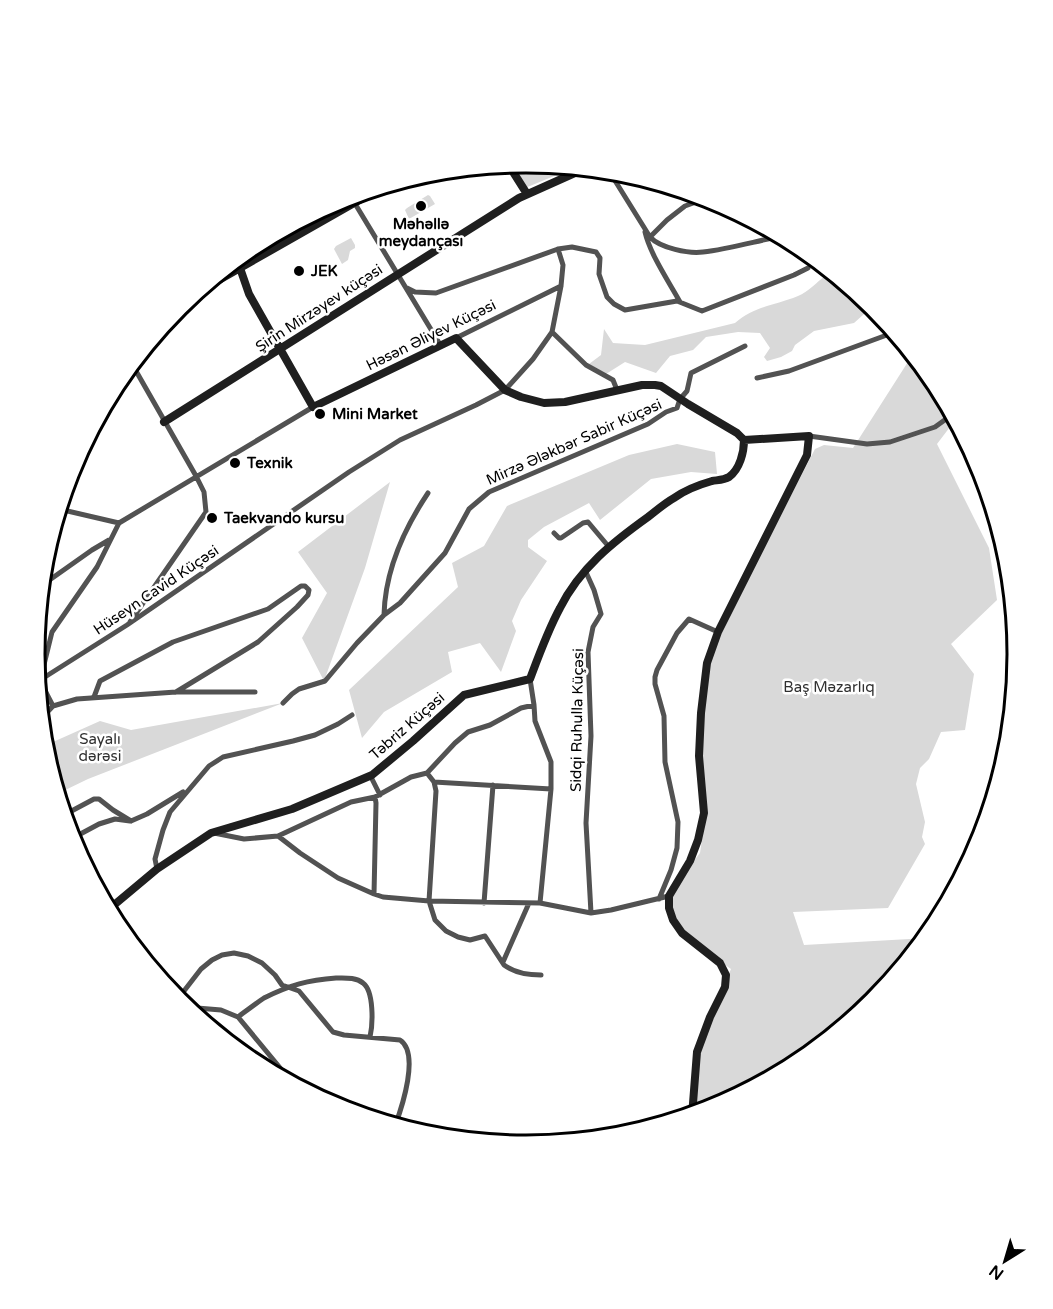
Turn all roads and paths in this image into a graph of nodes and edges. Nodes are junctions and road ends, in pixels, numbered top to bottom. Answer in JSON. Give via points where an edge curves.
{"nodes":[{"id":1,"x":512,"y":173,"type":"edge"},
{"id":2,"x":570,"y":175,"type":"edge"},
{"id":3,"x":616,"y":181,"type":"edge"},
{"id":4,"x":523,"y":196,"type":"junction"},
{"id":5,"x":693,"y":203,"type":"edge"},
{"id":6,"x":353,"y":206,"type":"edge"},
{"id":7,"x":644,"y":226,"type":"junction"},
{"id":8,"x":650,"y":237,"type":"junction"},
{"id":9,"x":765,"y":237,"type":"edge"},
{"id":10,"x":558,"y":249,"type":"junction"},
{"id":11,"x":239,"y":268,"type":"edge"},
{"id":12,"x":808,"y":268,"type":"dead end"},
{"id":13,"x":397,"y":274,"type":"junction"},
{"id":14,"x":561,"y":286,"type":"junction"},
{"id":15,"x":407,"y":288,"type":"junction"},
{"id":16,"x":681,"y":302,"type":"junction"},
{"id":17,"x":552,"y":332,"type":"junction"},
{"id":18,"x":887,"y":335,"type":"edge"},
{"id":19,"x":456,"y":338,"type":"junction"},
{"id":20,"x":441,"y":346,"type":"junction"},
{"id":21,"x":745,"y":346,"type":"dead end"},
{"id":22,"x":280,"y":349,"type":"junction"},
{"id":23,"x":137,"y":372,"type":"edge"},
{"id":24,"x":757,"y":378,"type":"dead end"},
{"id":25,"x":505,"y":390,"type":"junction"},
{"id":26,"x":617,"y":390,"type":"junction"},
{"id":27,"x":680,"y":399,"type":"junction"},
{"id":28,"x":313,"y":407,"type":"junction"},
{"id":29,"x":946,"y":419,"type":"edge"},
{"id":30,"x":165,"y":422,"type":"junction"},
{"id":31,"x":809,"y":436,"type":"junction"},
{"id":32,"x":744,"y":440,"type":"junction"},
{"id":33,"x":196,"y":476,"type":"junction"},
{"id":34,"x":428,"y":493,"type":"dead end"},
{"id":35,"x":67,"y":511,"type":"edge"},
{"id":36,"x":119,"y":524,"type":"junction"},
{"id":37,"x":555,"y":534,"type":"dead end"},
{"id":38,"x":110,"y":539,"type":"junction"},
{"id":39,"x":609,"y":547,"type":"junction"},
{"id":40,"x":585,"y":570,"type":"junction"},
{"id":41,"x":51,"y":579,"type":"edge"},
{"id":42,"x":384,"y":615,"type":"junction"},
{"id":43,"x":127,"y":625,"type":"junction"},
{"id":44,"x":718,"y":632,"type":"junction"},
{"id":45,"x":45,"y":658,"type":"edge"},
{"id":46,"x":46,"y":678,"type":"edge"},
{"id":47,"x":530,"y":679,"type":"junction"},
{"id":48,"x":176,"y":692,"type":"junction"},
{"id":49,"x":255,"y":692,"type":"dead end"},
{"id":50,"x":47,"y":696,"type":"edge"},
{"id":51,"x":94,"y":697,"type":"junction"},
{"id":52,"x":283,"y":703,"type":"dead end"},
{"id":53,"x":534,"y":705,"type":"junction"},
{"id":54,"x":53,"y":706,"type":"junction"},
{"id":55,"x":48,"y":711,"type":"edge"},
{"id":56,"x":352,"y":715,"type":"dead end"},
{"id":57,"x":427,"y":773,"type":"junction"},
{"id":58,"x":370,"y":775,"type":"junction"},
{"id":59,"x":434,"y":782,"type":"junction"},
{"id":60,"x":492,"y":785,"type":"junction"},
{"id":61,"x":551,"y":789,"type":"junction"},
{"id":62,"x":188,"y":790,"type":"junction"},
{"id":63,"x":378,"y":796,"type":"junction"},
{"id":64,"x":72,"y":811,"type":"edge"},
{"id":65,"x":131,"y":821,"type":"junction"},
{"id":66,"x":211,"y":833,"type":"junction"},
{"id":67,"x":80,"y":834,"type":"edge"},
{"id":68,"x":278,"y":836,"type":"junction"},
{"id":69,"x":157,"y":869,"type":"junction"},
{"id":70,"x":374,"y":894,"type":"junction"},
{"id":71,"x":669,"y":896,"type":"junction"},
{"id":72,"x":659,"y":899,"type":"junction"},
{"id":73,"x":429,"y":901,"type":"junction"},
{"id":74,"x":484,"y":903,"type":"junction"},
{"id":75,"x":529,"y":903,"type":"junction"},
{"id":76,"x":540,"y":903,"type":"junction"},
{"id":77,"x":115,"y":904,"type":"edge"},
{"id":78,"x":591,"y":913,"type":"junction"},
{"id":79,"x":503,"y":962,"type":"junction"},
{"id":80,"x":540,"y":975,"type":"dead end"},
{"id":81,"x":287,"y":987,"type":"junction"},
{"id":82,"x":183,"y":992,"type":"edge"},
{"id":83,"x":200,"y":1009,"type":"edge"},
{"id":84,"x":238,"y":1017,"type":"junction"},
{"id":85,"x":370,"y":1037,"type":"junction"},
{"id":86,"x":279,"y":1067,"type":"edge"},
{"id":87,"x":693,"y":1106,"type":"edge"},
{"id":88,"x":398,"y":1118,"type":"edge"}],
"edges":[{"from":1,"to":4,"type":"street"},
{"from":2,"to":4,"type":"street","name":"Şirin Mirzəyev küçəsi"},
{"from":3,"to":7,"type":"street"},
{"from":4,"to":13,"type":"street","name":"Şirin Mirzəyev küçəsi"},
{"from":5,"to":8,"type":"street","via":[[667,219]]},
{"from":6,"to":13,"type":"street"},
{"from":7,"to":8,"type":"street"},
{"from":7,"to":16,"type":"street","via":[[646,240]]},
{"from":8,"to":9,"type":"street","via":[[669,248],[701,253]]},
{"from":10,"to":14,"type":"street","via":[[563,265]]},
{"from":10,"to":15,"type":"street","via":[[436,293]]},
{"from":10,"to":16,"type":"street","via":[[572,247],[596,252],[607,297],[625,310]]},
{"from":11,"to":22,"type":"street"},
{"from":12,"to":16,"type":"street","via":[[702,311]]},
{"from":13,"to":15,"type":"street"},
{"from":13,"to":22,"type":"street","name":"Şirin Mirzəyev küçəsi"},
{"from":14,"to":17,"type":"street"},
{"from":14,"to":19,"type":"street","name":"Həsən Əliyev Küçəsi"},
{"from":15,"to":20,"type":"street"},
{"from":17,"to":25,"type":"street"},
{"from":17,"to":26,"type":"street","via":[[586,365],[613,380]]},
{"from":18,"to":24,"type":"street","via":[[789,371]]},
{"from":19,"to":20,"type":"street","name":"Həsən Əliyev Küçəsi"},
{"from":19,"to":25,"type":"street"},
{"from":20,"to":28,"type":"street","name":"Həsən Əliyev Küçəsi"},
{"from":21,"to":27,"type":"street","via":[[691,373],[687,391]]},
{"from":22,"to":28,"type":"street"},
{"from":22,"to":30,"type":"street","name":"Şirin Mirzəyev küçəsi"},
{"from":23,"to":30,"type":"street"},
{"from":25,"to":26,"type":"street","via":[[544,403]]},
{"from":25,"to":43,"type":"street","name":"Hüseyn Cavid Küçəsi","via":[[400,440]]},
{"from":26,"to":27,"type":"street","via":[[655,385]]},
{"from":27,"to":32,"type":"street"},
{"from":27,"to":42,"type":"street","name":"Mirzə Ələkbər Sabir Küçəsi","via":[[677,408],[648,424],[489,492],[470,509],[444,553],[400,603]]},
{"from":28,"to":33,"type":"street","name":"Həsən Əliyev Küçəsi"},
{"from":29,"to":31,"type":"street","via":[[890,442],[867,444]]},
{"from":30,"to":33,"type":"street"},
{"from":31,"to":32,"type":"street"},
{"from":31,"to":44,"type":"street","via":[[807,455]]},
{"from":32,"to":39,"type":"street","via":[[744,449],[731,476],[673,498]]},
{"from":33,"to":36,"type":"street","name":"Həsən Əliyev Küçəsi"},
{"from":33,"to":43,"type":"street","via":[[204,492],[206,512]]},
{"from":34,"to":42,"type":"street","via":[[412,517],[387,579]]},
{"from":35,"to":36,"type":"street"},
{"from":36,"to":38,"type":"street","name":"Həsən Əliyev Küçəsi"},
{"from":37,"to":39,"type":"street","via":[[561,538],[588,522]]},
{"from":38,"to":41,"type":"street","name":"Həsən Əliyev Küçəsi"},
{"from":38,"to":45,"type":"street","name":"Həsən Əliyev Küçəsi","via":[[97,567],[52,632]]},
{"from":39,"to":40,"type":"street"},
{"from":40,"to":47,"type":"street","via":[[551,624]]},
{"from":40,"to":78,"type":"street","name":"Sidqi Ruhulla Küçəsi","via":[[601,614],[593,627],[588,652],[591,736],[586,823]]},
{"from":42,"to":52,"type":"street","name":"Mirzə Ələkbər Sabir Küçəsi","via":[[324,681],[299,689]]},
{"from":43,"to":46,"type":"street","name":"Hüseyn Cavid Küçəsi"},
{"from":44,"to":71,"type":"street","via":[[707,663],[701,713],[699,756],[704,813],[690,861]]},
{"from":44,"to":72,"type":"street","via":[[689,619],[657,670],[655,684],[664,716],[665,762],[678,822],[677,848]]},
{"from":47,"to":53,"type":"street"},
{"from":47,"to":58,"type":"street","name":"Təbriz Küçəsi","via":[[464,694]]},
{"from":48,"to":49,"type":"street"},
{"from":48,"to":51,"type":"street"},
{"from":48,"to":51,"type":"street","via":[[258,642],[297,607],[309,590],[301,586],[268,609],[173,642],[100,681]]},
{"from":50,"to":54,"type":"street"},
{"from":51,"to":54,"type":"street"},
{"from":53,"to":57,"type":"street","via":[[468,732]]},
{"from":53,"to":61,"type":"street","via":[[551,762]]},
{"from":54,"to":55,"type":"street"},
{"from":56,"to":62,"type":"street","via":[[315,735],[223,757],[209,766]]},
{"from":57,"to":59,"type":"street"},
{"from":57,"to":63,"type":"street","via":[[411,777]]},
{"from":58,"to":63,"type":"street"},
{"from":58,"to":66,"type":"street","name":"Təbriz Küçəsi","via":[[292,809]]},
{"from":59,"to":60,"type":"street","name":"Sidqi Ruhulla Küçəsi"},
{"from":59,"to":73,"type":"street"},
{"from":60,"to":61,"type":"street","name":"Sidqi Ruhulla Küçəsi"},
{"from":60,"to":74,"type":"street"},
{"from":61,"to":76,"type":"street"},
{"from":62,"to":65,"type":"street"},
{"from":62,"to":69,"type":"street","via":[[170,812],[155,859]]},
{"from":63,"to":68,"type":"street","via":[[351,802]]},
{"from":63,"to":70,"type":"street"},
{"from":64,"to":65,"type":"street","via":[[99,798]]},
{"from":65,"to":67,"type":"street","via":[[115,819]]},
{"from":66,"to":68,"type":"street","via":[[244,839]]},
{"from":66,"to":69,"type":"street","name":"Təbriz Küçəsi"},
{"from":68,"to":70,"type":"street","via":[[338,878]]},
{"from":69,"to":77,"type":"street","name":"Təbriz Küçəsi"},
{"from":70,"to":73,"type":"street"},
{"from":71,"to":72,"type":"street"},
{"from":71,"to":87,"type":"street","via":[[673,920],[682,933],[720,963],[726,975],[725,987],[697,1052]]},
{"from":72,"to":78,"type":"street"},
{"from":73,"to":74,"type":"street"},
{"from":73,"to":79,"type":"street","via":[[435,920],[446,931],[470,939],[485,936]]},
{"from":74,"to":75,"type":"street"},
{"from":75,"to":76,"type":"street"},
{"from":75,"to":79,"type":"street"},
{"from":76,"to":78,"type":"street"},
{"from":79,"to":80,"type":"street","via":[[515,971]]},
{"from":81,"to":82,"type":"street","via":[[262,963],[234,953],[212,960]]},
{"from":81,"to":84,"type":"street"},
{"from":81,"to":85,"type":"street","via":[[299,991],[333,1032]]},
{"from":81,"to":85,"type":"street","via":[[308,980],[350,978],[366,984],[373,1017]]},
{"from":83,"to":84,"type":"street","via":[[221,1010]]},
{"from":84,"to":86,"type":"street"},
{"from":85,"to":88,"type":"street","via":[[400,1040],[406,1047],[407,1090]]}]}
